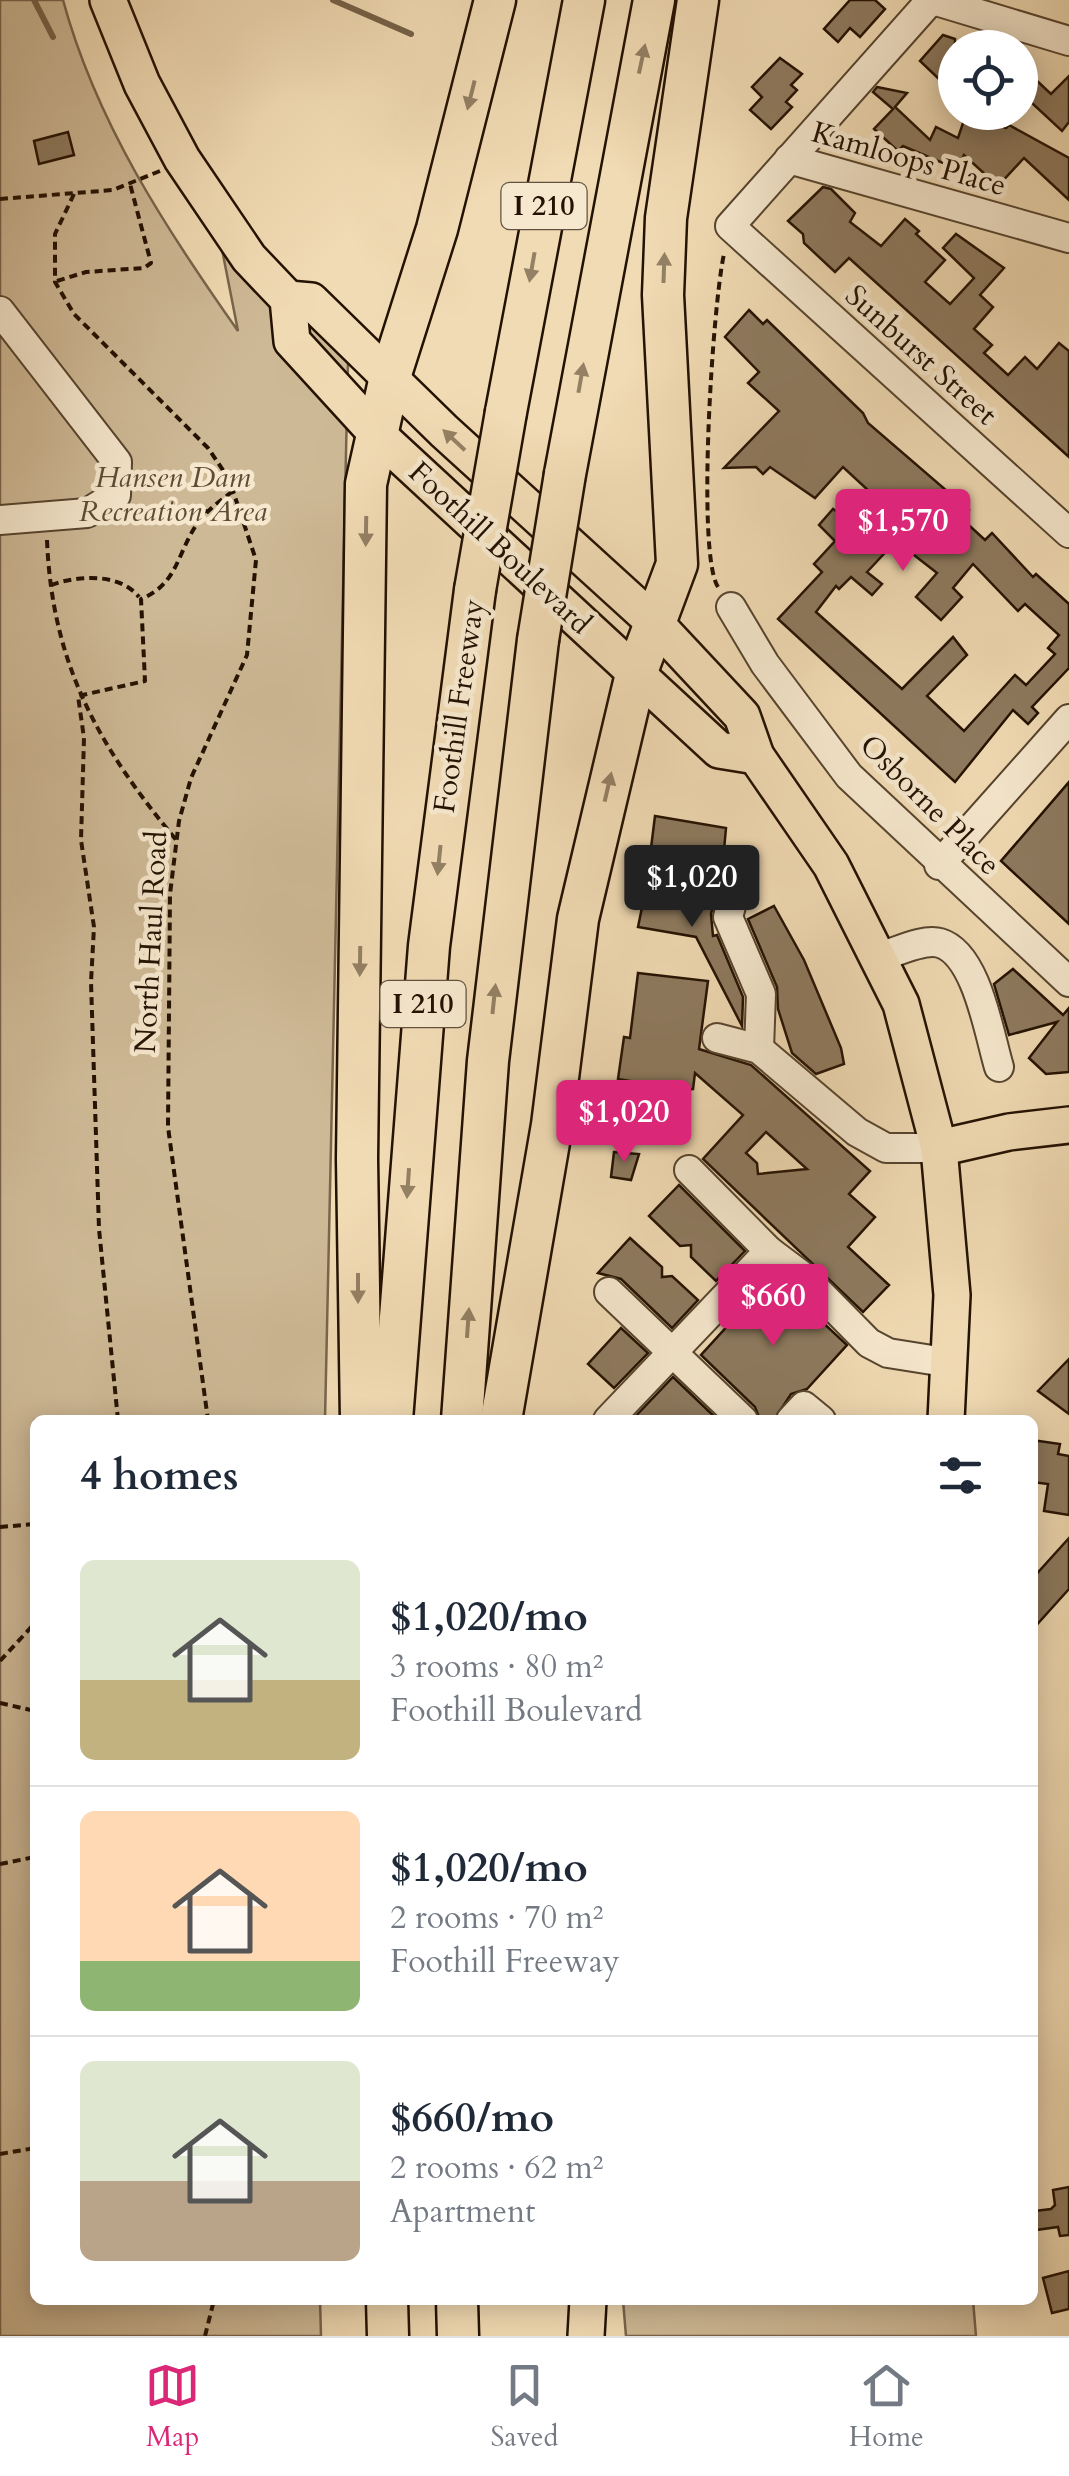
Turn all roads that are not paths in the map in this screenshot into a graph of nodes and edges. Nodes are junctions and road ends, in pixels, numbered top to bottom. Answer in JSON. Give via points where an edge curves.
{"nodes":[{"id":1,"x":108,"y":0,"type":"edge"},
{"id":2,"x":495,"y":0,"type":"edge"},
{"id":3,"x":584,"y":0,"type":"edge"},
{"id":4,"x":654,"y":0,"type":"edge"},
{"id":5,"x":698,"y":0,"type":"edge"},
{"id":6,"x":932,"y":0,"type":"edge"},
{"id":7,"x":1069,"y":41,"type":"edge"},
{"id":8,"x":789,"y":159,"type":"junction"},
{"id":9,"x":1069,"y":238,"type":"edge"},
{"id":10,"x":288,"y":299,"type":"junction"},
{"id":11,"x":0,"y":311,"type":"edge"},
{"id":12,"x":390,"y":377,"type":"junction"},
{"id":13,"x":377,"y":434,"type":"junction"},
{"id":14,"x":0,"y":520,"type":"edge"},
{"id":15,"x":1069,"y":533,"type":"edge"},
{"id":16,"x":731,"y":607,"type":"road end"},
{"id":17,"x":656,"y":624,"type":"junction"},
{"id":18,"x":636,"y":674,"type":"junction"},
{"id":19,"x":1069,"y":719,"type":"edge"},
{"id":20,"x":756,"y":756,"type":"junction"},
{"id":21,"x":940,"y":865,"type":"junction"},
{"id":22,"x":659,"y":870,"type":"dead end"},
{"id":23,"x":879,"y":958,"type":"junction"},
{"id":24,"x":1069,"y":982,"type":"edge"},
{"id":25,"x":717,"y":1038,"type":"dead end"},
{"id":26,"x":759,"y":1049,"type":"junction"},
{"id":27,"x":998,"y":1067,"type":"dead end"},
{"id":28,"x":1069,"y":1125,"type":"edge"},
{"id":29,"x":938,"y":1148,"type":"junction"},
{"id":30,"x":689,"y":1170,"type":"dead end"},
{"id":31,"x":769,"y":1251,"type":"junction"},
{"id":32,"x":610,"y":1292,"type":"dead end"},
{"id":33,"x":673,"y":1351,"type":"junction"},
{"id":34,"x":951,"y":1363,"type":"junction"},
{"id":35,"x":362,"y":1415,"type":"edge"},
{"id":36,"x":392,"y":1415,"type":"edge"},
{"id":37,"x":462,"y":1415,"type":"edge"},
{"id":38,"x":502,"y":1415,"type":"edge"},
{"id":39,"x":613,"y":1415,"type":"edge"},
{"id":40,"x":738,"y":1415,"type":"edge"},
{"id":41,"x":796,"y":1415,"type":"edge"},
{"id":42,"x":815,"y":1415,"type":"edge"},
{"id":43,"x":946,"y":1415,"type":"edge"},
{"id":44,"x":387,"y":2305,"type":"edge"},
{"id":45,"x":457,"y":2305,"type":"edge"},
{"id":46,"x":588,"y":2305,"type":"edge"},
{"id":47,"x":388,"y":2336,"type":"edge"},
{"id":48,"x":458,"y":2336,"type":"edge"},
{"id":49,"x":586,"y":2336,"type":"edge"}],
"edges":[{"from":1,"to":10,"type":"main road","name":"Foothill Boulevard","via":[[182,159],[250,258]]},
{"from":2,"to":12,"type":"highway","one_way":true,"via":[[437,228]]},
{"from":3,"to":36,"type":"highway","name":"Foothill Freeway","number":"I 210","one_way":true,"bridge":true,"via":[[475,590],[429,946]]},
{"from":37,"to":4,"type":"highway","number":"I 210","one_way":true,"bridge":true,"via":[[488,1062],[538,640]]},
{"from":17,"to":5,"type":"highway","one_way":true,"via":[[677,564],[663,295],[666,218]]},
{"from":6,"to":7,"type":"street"},
{"from":6,"to":8,"type":"street"},
{"from":8,"to":9,"type":"street","name":"Kamloops Place"},
{"from":8,"to":15,"type":"street","name":"Sunburst Street","via":[[730,226]]},
{"from":10,"to":12,"type":"main road","name":"Foothill Boulevard","via":[[311,301]]},
{"from":10,"to":13,"type":"main road","name":"Foothill Boulevard","via":[[292,341]]},
{"from":11,"to":14,"type":"street","via":[[117,462],[116,495],[87,513]]},
{"from":12,"to":13,"type":"highway"},
{"from":17,"to":12,"type":"main road","name":"Foothill Boulevard","one_way":true},
{"from":13,"to":18,"type":"main road","name":"Foothill Boulevard"},
{"from":13,"to":35,"type":"highway","one_way":true,"via":[[366,484],[357,1158]]},
{"from":16,"to":21,"type":"street","name":"Osborne Place","via":[[849,776]]},
{"from":17,"to":18,"type":"highway"},
{"from":17,"to":20,"type":"main road","name":"Foothill Boulevard","via":[[742,716]]},
{"from":18,"to":20,"type":"main road","name":"Foothill Boulevard","via":[[718,750]]},
{"from":38,"to":18,"type":"highway","one_way":true,"via":[[552,1124],[578,919]]},
{"from":19,"to":21,"type":"street"},
{"from":20,"to":23,"type":"main road","name":"Foothill Boulevard","via":[[831,865]]},
{"from":21,"to":24,"type":"street","name":"Osborne Place"},
{"from":22,"to":26,"type":"street","via":[[739,877],[728,917],[762,994]]},
{"from":23,"to":27,"type":"street","via":[[930,942],[956,953],[974,980]]},
{"from":23,"to":29,"type":"main road","name":"Foothill Boulevard","via":[[900,1004]]},
{"from":25,"to":26,"type":"street"},
{"from":26,"to":29,"type":"street","via":[[857,1132],[886,1148]]},
{"from":28,"to":29,"type":"main road"},
{"from":29,"to":34,"type":"main road","name":"Foothill Boulevard","via":[[952,1296]]},
{"from":30,"to":31,"type":"street"},
{"from":31,"to":33,"type":"street"},
{"from":31,"to":34,"type":"street","via":[[869,1343],[888,1353]]},
{"from":32,"to":33,"type":"street"},
{"from":33,"to":39,"type":"street"},
{"from":33,"to":40,"type":"street"},
{"from":34,"to":43,"type":"main road","name":"Foothill Boulevard"},
{"from":41,"to":42,"type":"street","via":[[804,1406]]},
{"from":44,"to":47,"type":"highway"},
{"from":45,"to":48,"type":"highway"},
{"from":46,"to":49,"type":"main road"}]}
